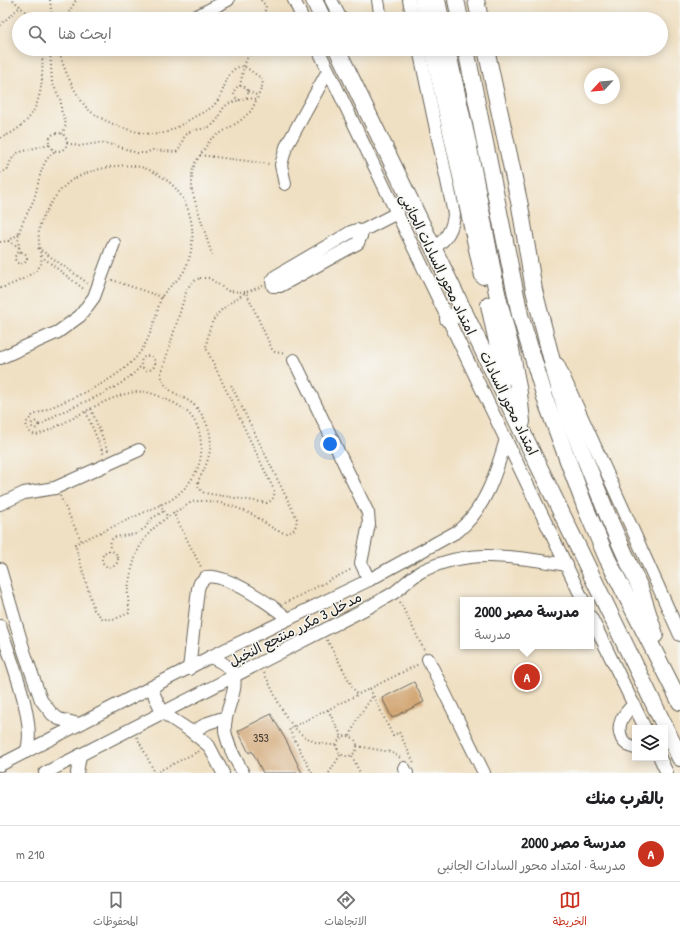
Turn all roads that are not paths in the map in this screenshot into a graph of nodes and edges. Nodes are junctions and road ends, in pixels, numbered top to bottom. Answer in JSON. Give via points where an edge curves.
{"nodes":[{"id":1,"x":228,"y":0,"type":"edge"},
{"id":2,"x":294,"y":0,"type":"edge"},
{"id":3,"x":314,"y":0,"type":"edge"},
{"id":4,"x":332,"y":0,"type":"edge"},
{"id":5,"x":378,"y":0,"type":"edge"},
{"id":6,"x":409,"y":0,"type":"edge"},
{"id":7,"x":423,"y":0,"type":"edge"},
{"id":8,"x":437,"y":0,"type":"edge"},
{"id":9,"x":456,"y":0,"type":"edge"},
{"id":10,"x":476,"y":0,"type":"edge"},
{"id":11,"x":205,"y":12,"type":"edge"},
{"id":12,"x":300,"y":12,"type":"edge"},
{"id":13,"x":320,"y":12,"type":"edge"},
{"id":14,"x":338,"y":12,"type":"edge"},
{"id":15,"x":380,"y":12,"type":"edge"},
{"id":16,"x":412,"y":12,"type":"edge"},
{"id":17,"x":426,"y":12,"type":"edge"},
{"id":18,"x":440,"y":12,"type":"edge"},
{"id":19,"x":459,"y":12,"type":"edge"},
{"id":20,"x":479,"y":12,"type":"edge"},
{"id":21,"x":321,"y":56,"type":"edge"},
{"id":22,"x":340,"y":56,"type":"edge"},
{"id":23,"x":420,"y":56,"type":"edge"},
{"id":24,"x":435,"y":56,"type":"edge"},
{"id":25,"x":449,"y":56,"type":"edge"},
{"id":26,"x":467,"y":56,"type":"edge"},
{"id":27,"x":488,"y":56,"type":"edge"},
{"id":28,"x":328,"y":71,"type":"junction"},
{"id":29,"x":285,"y":184,"type":"dead end"},
{"id":30,"x":397,"y":213,"type":"junction"},
{"id":31,"x":114,"y":243,"type":"dead end"},
{"id":32,"x":434,"y":248,"type":"junction"},
{"id":33,"x":272,"y":283,"type":"road end"},
{"id":34,"x":464,"y":311,"type":"junction"},
{"id":35,"x":448,"y":319,"type":"junction"},
{"id":36,"x":543,"y":332,"type":"junction"},
{"id":37,"x":0,"y":358,"type":"edge"},
{"id":38,"x":294,"y":360,"type":"road end"},
{"id":39,"x":502,"y":389,"type":"junction"},
{"id":40,"x":523,"y":433,"type":"junction"},
{"id":41,"x":506,"y":438,"type":"junction"},
{"id":42,"x":139,"y":450,"type":"dead end"},
{"id":43,"x":0,"y":504,"type":"edge"},
{"id":44,"x":425,"y":551,"type":"junction"},
{"id":45,"x":566,"y":565,"type":"junction"},
{"id":46,"x":433,"y":567,"type":"junction"},
{"id":47,"x":0,"y":569,"type":"edge"},
{"id":48,"x":369,"y":580,"type":"junction"},
{"id":49,"x":582,"y":597,"type":"edge"},
{"id":50,"x":288,"y":619,"type":"junction"},
{"id":51,"x":594,"y":623,"type":"edge"},
{"id":52,"x":0,"y":626,"type":"edge"},
{"id":53,"x":680,"y":635,"type":"edge"},
{"id":54,"x":24,"y":651,"type":"junction"},
{"id":55,"x":9,"y":655,"type":"junction"},
{"id":56,"x":210,"y":657,"type":"junction"},
{"id":57,"x":428,"y":659,"type":"road end"},
{"id":58,"x":189,"y":669,"type":"junction"},
{"id":59,"x":233,"y":677,"type":"junction"},
{"id":60,"x":669,"y":680,"type":"junction"},
{"id":61,"x":152,"y":687,"type":"junction"},
{"id":62,"x":680,"y":702,"type":"edge"},
{"id":63,"x":634,"y":704,"type":"junction"},
{"id":64,"x":163,"y":713,"type":"junction"},
{"id":65,"x":226,"y":718,"type":"junction"},
{"id":66,"x":79,"y":724,"type":"junction"},
{"id":67,"x":644,"y":725,"type":"edge"},
{"id":68,"x":192,"y":732,"type":"junction"},
{"id":69,"x":632,"y":747,"type":"edge"},
{"id":70,"x":26,"y":752,"type":"junction"},
{"id":71,"x":80,"y":755,"type":"junction"},
{"id":72,"x":680,"y":758,"type":"edge"},
{"id":73,"x":661,"y":761,"type":"edge"},
{"id":74,"x":0,"y":765,"type":"edge"},
{"id":75,"x":45,"y":773,"type":"edge"},
{"id":76,"x":77,"y":773,"type":"edge"},
{"id":77,"x":223,"y":773,"type":"edge"},
{"id":78,"x":243,"y":773,"type":"edge"},
{"id":79,"x":484,"y":773,"type":"edge"},
{"id":80,"x":667,"y":773,"type":"edge"}],
"edges":[{"from":1,"to":11,"type":"street"},
{"from":2,"to":12,"type":"street"},
{"from":3,"to":13,"type":"main road"},
{"from":4,"to":14,"type":"street"},
{"from":5,"to":15,"type":"street"},
{"from":6,"to":16,"type":"street"},
{"from":7,"to":17,"type":"main road"},
{"from":8,"to":18,"type":"main road"},
{"from":9,"to":19,"type":"main road"},
{"from":10,"to":20,"type":"main road"},
{"from":21,"to":28,"type":"street","name":"امتداد محور السادات الجانبى"},
{"from":22,"to":32,"type":"main road","name":"امتداد محور السادات"},
{"from":23,"to":32,"type":"street","via":[[454,214],[448,235]]},
{"from":24,"to":39,"type":"main road","via":[[497,343]]},
{"from":25,"to":40,"type":"main road","via":[[519,393]]},
{"from":26,"to":60,"type":"main road","name":"امتداد محور السادات","via":[[520,315],[547,404],[586,509]]},
{"from":27,"to":36,"type":"main road","name":"امتداد محور السادات","via":[[520,206]]},
{"from":28,"to":29,"type":"street","via":[[290,140],[281,165]]},
{"from":28,"to":30,"type":"street","name":"امتداد محور السادات الجانبى"},
{"from":30,"to":33,"type":"street","via":[[360,232],[361,238],[358,243],[280,286],[275,287]]},
{"from":30,"to":35,"type":"street","name":"امتداد محور السادات الجانبى"},
{"from":31,"to":37,"type":"street","via":[[95,293],[80,316],[38,342]]},
{"from":32,"to":34,"type":"main road","name":"امتداد محور السادات"},
{"from":34,"to":35,"type":"main road"},
{"from":34,"to":39,"type":"main road","name":"امتداد محور السادات"},
{"from":35,"to":41,"type":"street","name":"امتداد محور السادات الجانبى"},
{"from":36,"to":53,"type":"street"},
{"from":36,"to":60,"type":"main road","name":"امتداد محور السادات","via":[[567,414],[640,588]]},
{"from":38,"to":48,"type":"street","via":[[368,513],[369,524],[361,563]]},
{"from":39,"to":40,"type":"main road","name":"امتداد محور السادات"},
{"from":40,"to":72,"type":"main road","name":"امتداد محور السادات"},
{"from":41,"to":44,"type":"street","via":[[494,476],[481,505],[458,531]]},
{"from":41,"to":45,"type":"street","name":"امتداد محور السادات الجانبى"},
{"from":42,"to":43,"type":"street","via":[[55,488],[24,493]]},
{"from":44,"to":46,"type":"street"},
{"from":44,"to":48,"type":"street"},
{"from":45,"to":46,"type":"street","name":"مدخل 3 مكرر منتجع النخيل","via":[[489,555],[466,556]]},
{"from":45,"to":49,"type":"street","name":"امتداد محور السادات الجانبى"},
{"from":46,"to":59,"type":"street","name":"مدخل 3 مكرر منتجع النخيل","via":[[409,579],[371,606]]},
{"from":47,"to":54,"type":"street"},
{"from":48,"to":50,"type":"street"},
{"from":50,"to":56,"type":"street"},
{"from":50,"to":58,"type":"street","via":[[258,597],[220,577],[206,577],[198,589]]},
{"from":51,"to":63,"type":"street"},
{"from":52,"to":55,"type":"street"},
{"from":54,"to":55,"type":"street"},
{"from":54,"to":66,"type":"street","via":[[46,708],[59,718]]},
{"from":55,"to":70,"type":"street","via":[[29,727],[30,737]]},
{"from":56,"to":58,"type":"street"},
{"from":56,"to":59,"type":"street","via":[[224,664]]},
{"from":57,"to":79,"type":"street"},
{"from":58,"to":61,"type":"street"},
{"from":59,"to":64,"type":"street","name":"مدخل 3 مكرر منتجع النخيل"},
{"from":59,"to":65,"type":"street","via":[[236,688]]},
{"from":60,"to":62,"type":"main road","name":"امتداد محور السادات"},
{"from":61,"to":64,"type":"street","via":[[154,697]]},
{"from":61,"to":66,"type":"street"},
{"from":63,"to":67,"type":"street"},
{"from":63,"to":69,"type":"street","via":[[619,726],[626,744]]},
{"from":64,"to":68,"type":"street"},
{"from":64,"to":71,"type":"street","name":"مدخل 3 مكرر منتجع النخيل"},
{"from":65,"to":68,"type":"street","via":[[208,723]]},
{"from":65,"to":78,"type":"street","via":[[227,737]]},
{"from":66,"to":70,"type":"street"},
{"from":68,"to":77,"type":"street","via":[[209,746]]},
{"from":70,"to":74,"type":"street"},
{"from":71,"to":75,"type":"street","name":"مدخل 3 مكرر منتجع النخيل"},
{"from":71,"to":76,"type":"street"},
{"from":73,"to":80,"type":"street"}]}
